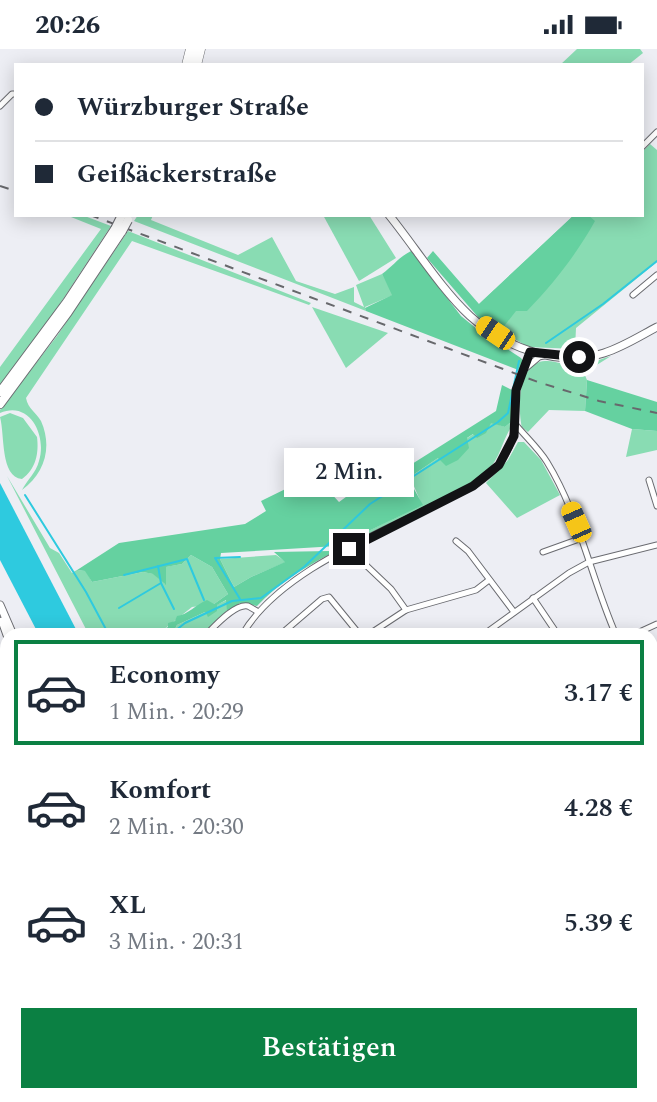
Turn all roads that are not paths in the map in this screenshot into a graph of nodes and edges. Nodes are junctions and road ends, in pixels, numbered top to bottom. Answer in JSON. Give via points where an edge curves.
{"nodes":[{"id":1,"x":14,"y":94,"type":"edge"},
{"id":2,"x":0,"y":106,"type":"edge"},
{"id":3,"x":657,"y":132,"type":"edge"},
{"id":4,"x":644,"y":145,"type":"edge"},
{"id":5,"x":125,"y":217,"type":"edge"},
{"id":6,"x":391,"y":217,"type":"edge"},
{"id":7,"x":118,"y":230,"type":"junction"},
{"id":8,"x":657,"y":275,"type":"edge"},
{"id":9,"x":633,"y":295,"type":"dead end"},
{"id":10,"x":657,"y":327,"type":"edge"},
{"id":11,"x":530,"y":352,"type":"junction"},
{"id":12,"x":547,"y":355,"type":"junction"},
{"id":13,"x":523,"y":370,"type":"junction"},
{"id":14,"x":0,"y":392,"type":"edge"},
{"id":15,"x":0,"y":404,"type":"edge"},
{"id":16,"x":516,"y":425,"type":"junction"},
{"id":17,"x":514,"y":436,"type":"junction"},
{"id":18,"x":528,"y":439,"type":"junction"},
{"id":19,"x":649,"y":480,"type":"dead end"},
{"id":20,"x":657,"y":506,"type":"edge"},
{"id":21,"x":582,"y":538,"type":"junction"},
{"id":22,"x":456,"y":541,"type":"dead end"},
{"id":23,"x":657,"y":545,"type":"edge"},
{"id":24,"x":349,"y":549,"type":"junction"},
{"id":25,"x":543,"y":552,"type":"dead end"},
{"id":26,"x":589,"y":562,"type":"junction"},
{"id":27,"x":489,"y":580,"type":"junction"},
{"id":28,"x":533,"y":598,"type":"junction"},
{"id":29,"x":0,"y":605,"type":"edge"},
{"id":30,"x":406,"y":610,"type":"junction"},
{"id":31,"x":258,"y":612,"type":"junction"},
{"id":32,"x":514,"y":612,"type":"junction"},
{"id":33,"x":10,"y":628,"type":"edge"},
{"id":34,"x":213,"y":628,"type":"edge"},
{"id":35,"x":247,"y":628,"type":"edge"},
{"id":36,"x":288,"y":628,"type":"edge"},
{"id":37,"x":354,"y":628,"type":"edge"},
{"id":38,"x":379,"y":628,"type":"edge"},
{"id":39,"x":492,"y":628,"type":"edge"},
{"id":40,"x":553,"y":628,"type":"edge"},
{"id":41,"x":613,"y":628,"type":"edge"}],
"edges":[{"from":1,"to":2,"type":"street"},
{"from":3,"to":4,"type":"street"},
{"from":5,"to":7,"type":"main road","bridge":true},
{"from":6,"to":11,"type":"street","via":[[464,310]]},
{"from":7,"to":14,"type":"main road"},
{"from":7,"to":15,"type":"main road","via":[[68,313]]},
{"from":8,"to":9,"type":"street"},
{"from":10,"to":12,"type":"street","via":[[606,353]]},
{"from":11,"to":12,"type":"street"},
{"from":11,"to":13,"type":"street"},
{"from":12,"to":13,"type":"street"},
{"from":13,"to":16,"type":"street","via":[[516,390]]},
{"from":16,"to":17,"type":"street"},
{"from":16,"to":18,"type":"street"},
{"from":17,"to":18,"type":"street"},
{"from":17,"to":24,"type":"street","via":[[499,465],[481,481]]},
{"from":18,"to":21,"type":"street","via":[[552,471]]},
{"from":19,"to":20,"type":"street"},
{"from":21,"to":25,"type":"street"},
{"from":21,"to":26,"type":"street"},
{"from":22,"to":27,"type":"street"},
{"from":23,"to":26,"type":"street"},
{"from":24,"to":30,"type":"street"},
{"from":24,"to":31,"type":"street","via":[[296,580]]},
{"from":26,"to":28,"type":"street"},
{"from":26,"to":41,"type":"street"},
{"from":27,"to":30,"type":"street","via":[[476,590]]},
{"from":27,"to":32,"type":"street"},
{"from":28,"to":32,"type":"street"},
{"from":28,"to":40,"type":"street"},
{"from":29,"to":33,"type":"street"},
{"from":30,"to":38,"type":"street"},
{"from":31,"to":34,"type":"street","via":[[241,606]]},
{"from":31,"to":35,"type":"street"},
{"from":32,"to":39,"type":"street"},
{"from":36,"to":37,"type":"street","via":[[329,597]]}]}
